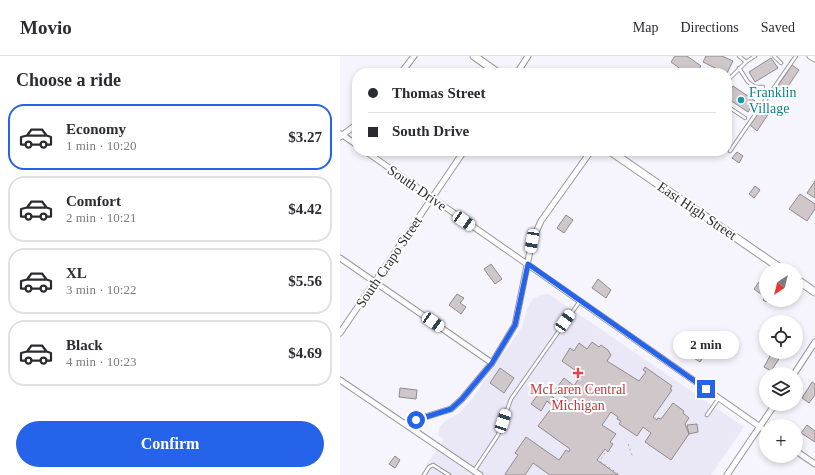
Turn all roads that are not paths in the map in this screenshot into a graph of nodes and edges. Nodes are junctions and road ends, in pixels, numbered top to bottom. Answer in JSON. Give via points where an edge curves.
{"nodes":[{"id":1,"x":414,"y":56,"type":"edge"},
{"id":2,"x":474,"y":56,"type":"edge"},
{"id":3,"x":528,"y":56,"type":"edge"},
{"id":4,"x":739,"y":56,"type":"edge"},
{"id":5,"x":754,"y":56,"type":"edge"},
{"id":6,"x":774,"y":56,"type":"edge"},
{"id":7,"x":796,"y":56,"type":"edge"},
{"id":8,"x":810,"y":56,"type":"edge"},
{"id":9,"x":815,"y":59,"type":"edge"},
{"id":10,"x":746,"y":62,"type":"junction"},
{"id":11,"x":781,"y":64,"type":"dead end"},
{"id":12,"x":405,"y":68,"type":"edge"},
{"id":13,"x":491,"y":68,"type":"edge"},
{"id":14,"x":520,"y":68,"type":"edge"},
{"id":15,"x":739,"y":68,"type":"junction"},
{"id":16,"x":732,"y":76,"type":"edge"},
{"id":17,"x":763,"y":87,"type":"dead end"},
{"id":18,"x":732,"y":109,"type":"edge"},
{"id":19,"x":745,"y":118,"type":"dead end"},
{"id":20,"x":352,"y":127,"type":"edge"},
{"id":21,"x":341,"y":135,"type":"edge"},
{"id":22,"x":352,"y":143,"type":"edge"},
{"id":23,"x":732,"y":148,"type":"edge"},
{"id":24,"x":372,"y":156,"type":"edge"},
{"id":25,"x":461,"y":156,"type":"edge"},
{"id":26,"x":586,"y":156,"type":"edge"},
{"id":27,"x":617,"y":156,"type":"edge"},
{"id":28,"x":432,"y":199,"type":"junction"},
{"id":29,"x":340,"y":258,"type":"edge"},
{"id":30,"x":774,"y":263,"type":"edge"},
{"id":31,"x":528,"y":264,"type":"junction"},
{"id":32,"x":375,"y":282,"type":"junction"},
{"id":33,"x":803,"y":284,"type":"edge"},
{"id":34,"x":815,"y":292,"type":"edge"},
{"id":35,"x":580,"y":300,"type":"junction"},
{"id":36,"x":340,"y":333,"type":"edge"},
{"id":37,"x":815,"y":342,"type":"edge"},
{"id":38,"x":492,"y":363,"type":"junction"},
{"id":39,"x":799,"y":367,"type":"edge"},
{"id":40,"x":340,"y":380,"type":"edge"},
{"id":41,"x":719,"y":398,"type":"junction"},
{"id":42,"x":707,"y":415,"type":"dead end"},
{"id":43,"x":405,"y":423,"type":"junction"},
{"id":44,"x":759,"y":425,"type":"edge"},
{"id":45,"x":759,"y":427,"type":"edge"},
{"id":46,"x":803,"y":456,"type":"edge"},
{"id":47,"x":815,"y":464,"type":"edge"},
{"id":48,"x":474,"y":471,"type":"junction"},
{"id":49,"x":424,"y":475,"type":"edge"},
{"id":50,"x":449,"y":475,"type":"edge"},
{"id":51,"x":480,"y":475,"type":"edge"},
{"id":52,"x":727,"y":475,"type":"edge"}],
"edges":[{"from":1,"to":12,"type":"street"},
{"from":2,"to":13,"type":"street"},
{"from":3,"to":14,"type":"street"},
{"from":4,"to":10,"type":"lane"},
{"from":5,"to":10,"type":"lane"},
{"from":6,"to":11,"type":"lane"},
{"from":7,"to":23,"type":"lane"},
{"from":8,"to":9,"type":"street"},
{"from":10,"to":15,"type":"lane"},
{"from":15,"to":16,"type":"lane"},
{"from":15,"to":17,"type":"lane","via":[[748,82],[755,87]]},
{"from":18,"to":19,"type":"lane"},
{"from":20,"to":21,"type":"street"},
{"from":21,"to":22,"type":"street"},
{"from":24,"to":28,"type":"street","name":"South Drive"},
{"from":25,"to":28,"type":"street","name":"South Crapo Street"},
{"from":26,"to":31,"type":"street","via":[[541,221],[532,241]]},
{"from":27,"to":30,"type":"street","name":"East High Street"},
{"from":28,"to":31,"type":"street","name":"South Drive"},
{"from":28,"to":32,"type":"street","name":"South Crapo Street"},
{"from":29,"to":32,"type":"street"},
{"from":31,"to":35,"type":"street","name":"South Drive"},
{"from":31,"to":38,"type":"street","via":[[515,325]]},
{"from":32,"to":36,"type":"street","name":"South Crapo Street"},
{"from":32,"to":38,"type":"street"},
{"from":33,"to":34,"type":"street"},
{"from":35,"to":41,"type":"street","name":"South Drive"},
{"from":35,"to":48,"type":"lane","via":[[511,399],[498,435]]},
{"from":37,"to":39,"type":"street"},
{"from":38,"to":43,"type":"street","via":[[451,409]]},
{"from":40,"to":43,"type":"street"},
{"from":41,"to":42,"type":"lane"},
{"from":41,"to":44,"type":"street","name":"South Drive"},
{"from":43,"to":48,"type":"street"},
{"from":45,"to":52,"type":"street"},
{"from":46,"to":47,"type":"street"},
{"from":48,"to":51,"type":"street"},
{"from":49,"to":50,"type":"lane","via":[[433,465]]}]}
